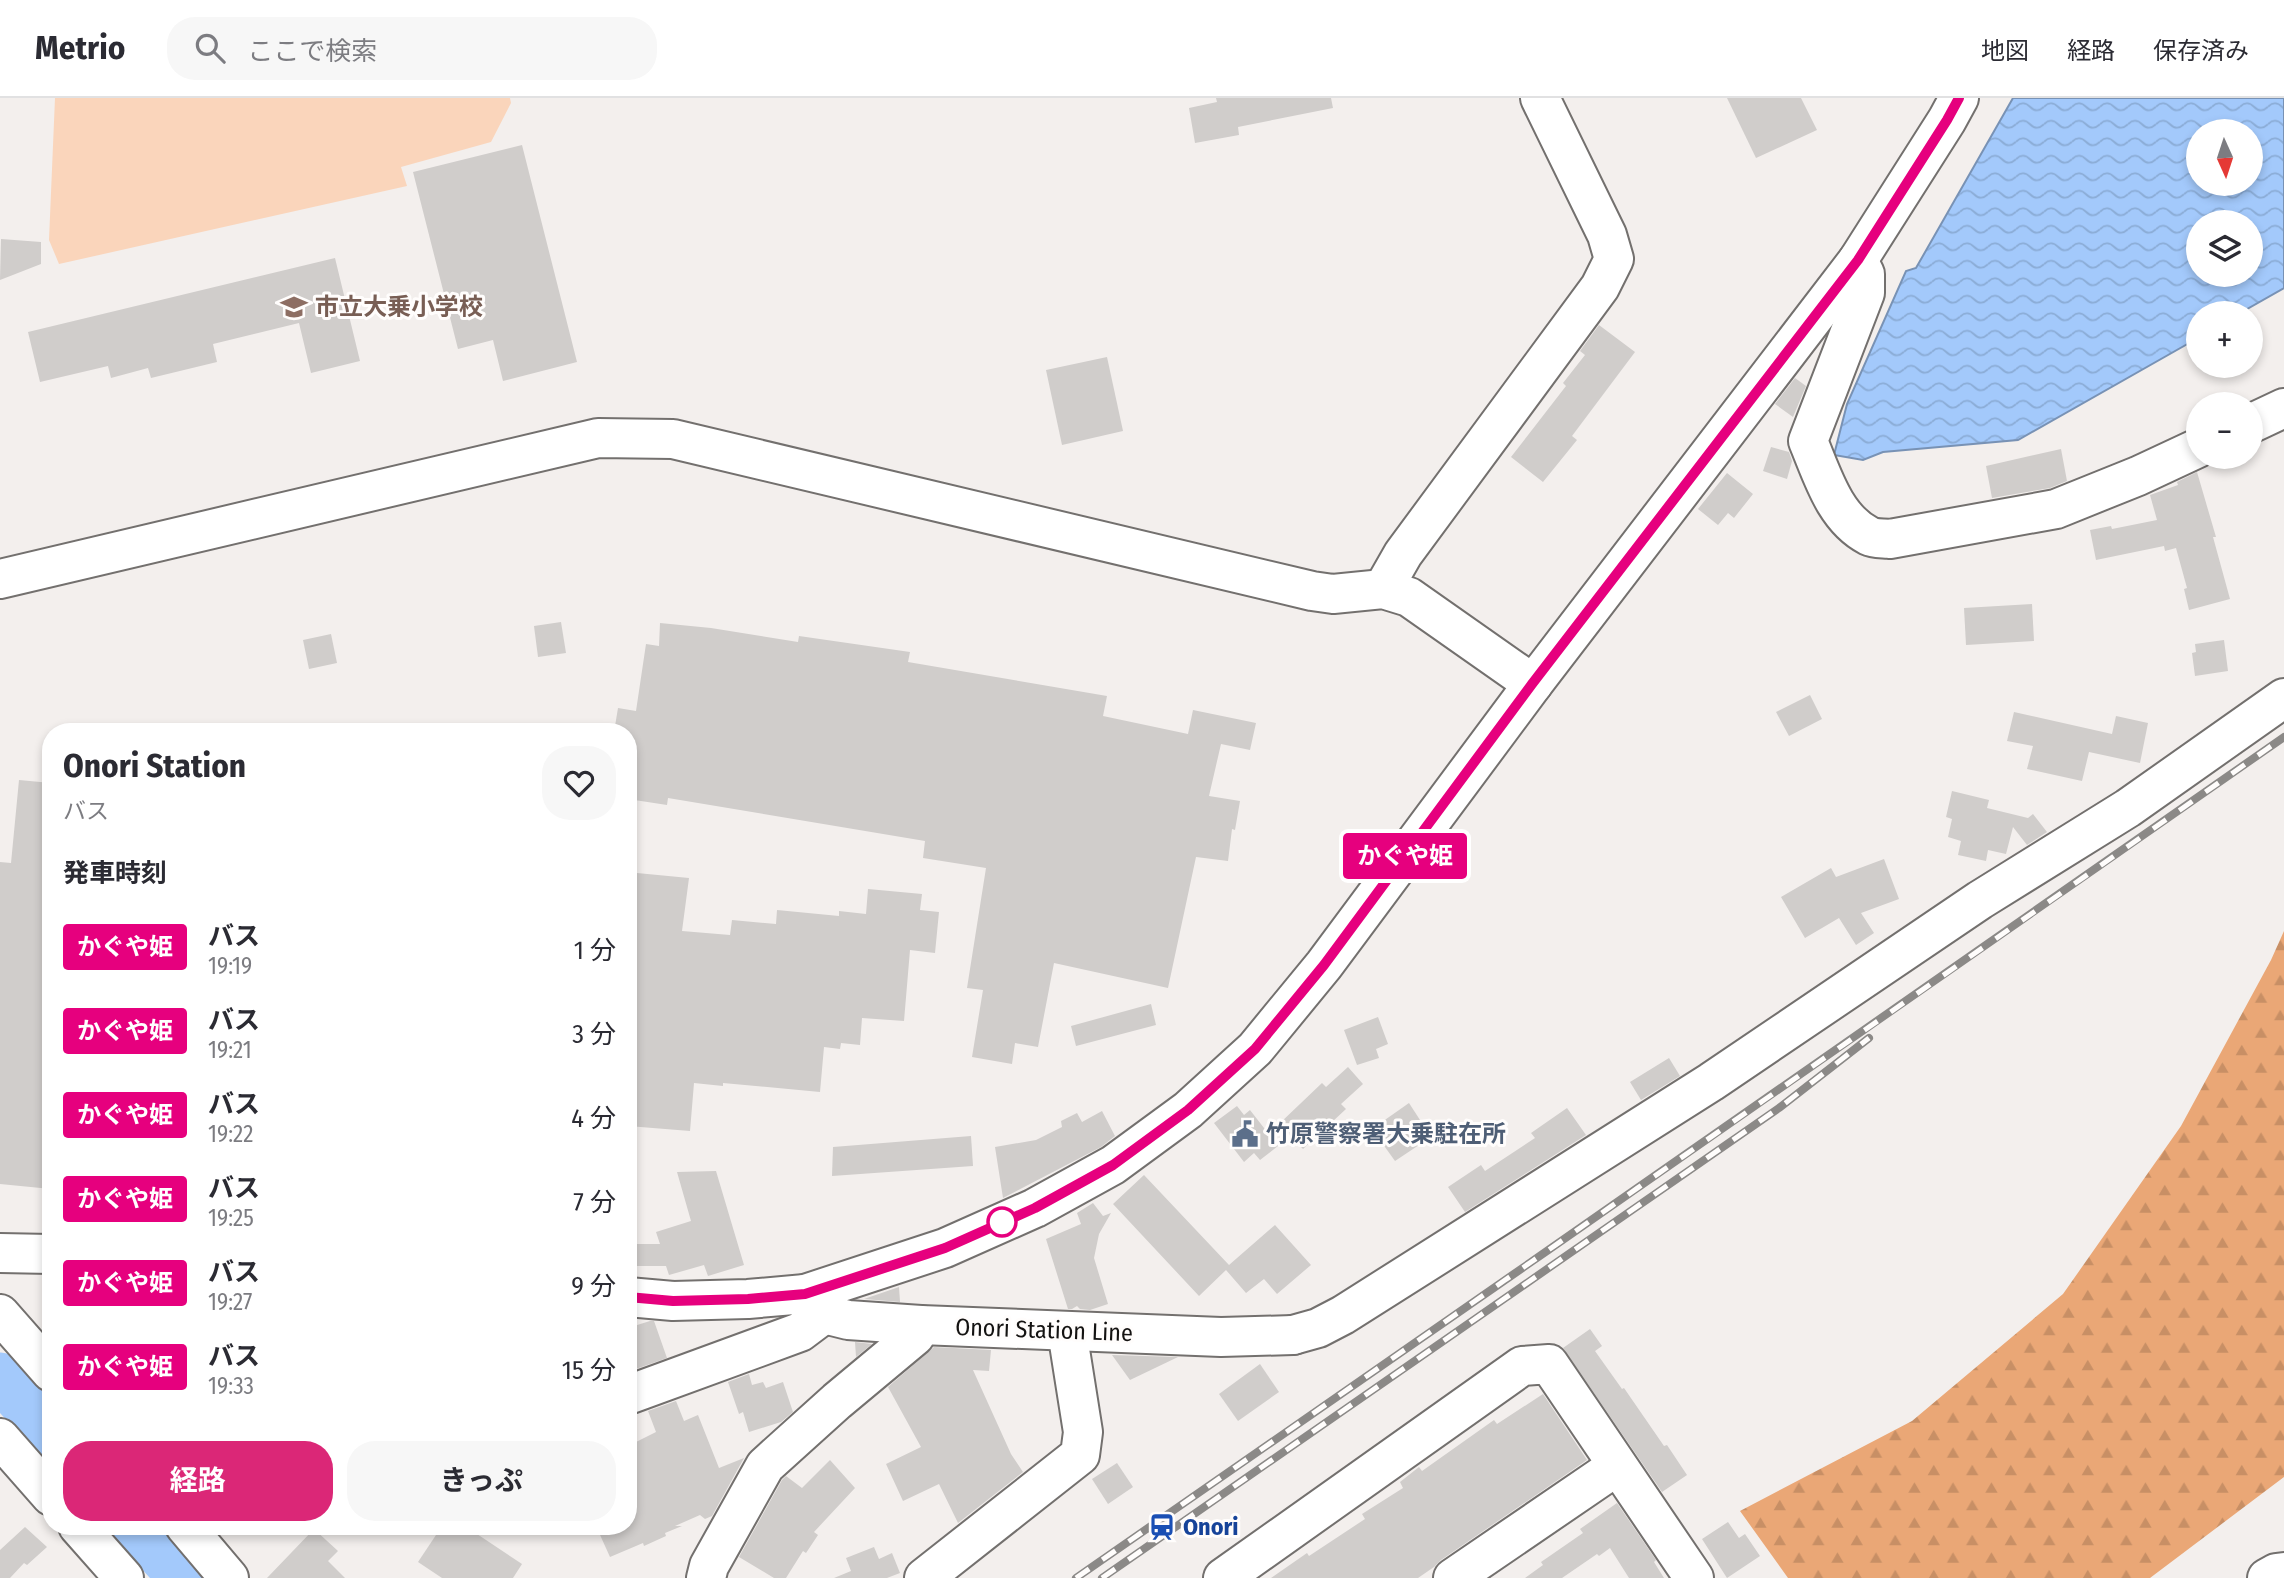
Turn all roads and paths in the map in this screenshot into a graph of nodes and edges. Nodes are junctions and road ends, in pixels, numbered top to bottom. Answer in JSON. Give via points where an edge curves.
{"nodes":[{"id":1,"x":1540,"y":98,"type":"edge"},
{"id":2,"x":1959,"y":98,"type":"edge"},
{"id":3,"x":1858,"y":260,"type":"junction"},
{"id":4,"x":2284,"y":408,"type":"edge"},
{"id":5,"x":2263,"y":418,"type":"edge"},
{"id":6,"x":2186,"y":454,"type":"edge"},
{"id":7,"x":0,"y":579,"type":"edge"},
{"id":8,"x":1383,"y":589,"type":"junction"},
{"id":9,"x":1532,"y":684,"type":"junction"},
{"id":10,"x":2284,"y":698,"type":"edge"},
{"id":11,"x":0,"y":1253,"type":"edge"},
{"id":12,"x":42,"y":1254,"type":"edge"},
{"id":13,"x":637,"y":1298,"type":"edge"},
{"id":14,"x":815,"y":1304,"type":"junction"},
{"id":15,"x":0,"y":1314,"type":"edge"},
{"id":16,"x":921,"y":1325,"type":"junction"},
{"id":17,"x":1067,"y":1331,"type":"junction"},
{"id":18,"x":42,"y":1362,"type":"edge"},
{"id":19,"x":637,"y":1392,"type":"edge"},
{"id":20,"x":0,"y":1438,"type":"edge"},
{"id":21,"x":1617,"y":1466,"type":"junction"},
{"id":22,"x":42,"y":1486,"type":"edge"},
{"id":23,"x":86,"y":1535,"type":"edge"},
{"id":24,"x":193,"y":1535,"type":"edge"},
{"id":25,"x":2284,"y":1572,"type":"edge"},
{"id":26,"x":1689,"y":1576,"type":"edge"},
{"id":27,"x":124,"y":1578,"type":"edge"},
{"id":28,"x":229,"y":1578,"type":"edge"},
{"id":29,"x":706,"y":1578,"type":"edge"},
{"id":30,"x":924,"y":1578,"type":"edge"},
{"id":31,"x":1223,"y":1578,"type":"edge"},
{"id":32,"x":1453,"y":1578,"type":"edge"},
{"id":33,"x":2267,"y":1578,"type":"edge"}],
"edges":[{"from":1,"to":8,"type":"main road","via":[[1615,259],[1600,287],[1403,554]]},
{"from":2,"to":3,"type":"main road"},
{"from":3,"to":6,"type":"main road","via":[[1866,274],[1865,293],[1808,440],[1835,504],[1870,537],[1891,539],[2056,509]]},
{"from":3,"to":9,"type":"main road"},
{"from":4,"to":5,"type":"main road"},
{"from":7,"to":8,"type":"main road","via":[[598,438],[641,437],[673,439],[1312,591],[1333,594]]},
{"from":8,"to":9,"type":"main road","via":[[1409,597]]},
{"from":9,"to":14,"type":"main road","via":[[1324,965],[1255,1049],[1188,1110],[1113,1165],[1035,1208]]},
{"from":10,"to":17,"type":"main road","name":"Onori Station Line","via":[[2128,808],[1980,900],[1711,1082],[1343,1315],[1293,1335]]},
{"from":11,"to":12,"type":"main road"},
{"from":13,"to":14,"type":"main road"},
{"from":14,"to":16,"type":"main road","name":"Onori Station Line","via":[[849,1320]]},
{"from":14,"to":19,"type":"main road","via":[[800,1332]]},
{"from":15,"to":18,"type":"main road"},
{"from":16,"to":17,"type":"main road","name":"Onori Station Line"},
{"from":16,"to":29,"type":"main road","via":[[915,1336],[765,1466]]},
{"from":17,"to":30,"type":"main road","via":[[1083,1432],[1080,1455]]},
{"from":20,"to":22,"type":"main road"},
{"from":21,"to":26,"type":"main road"},
{"from":21,"to":31,"type":"main road","via":[[1549,1364],[1522,1366]]},
{"from":21,"to":32,"type":"main road"},
{"from":23,"to":27,"type":"main road"},
{"from":24,"to":28,"type":"main road"},
{"from":25,"to":33,"type":"main road"}]}
